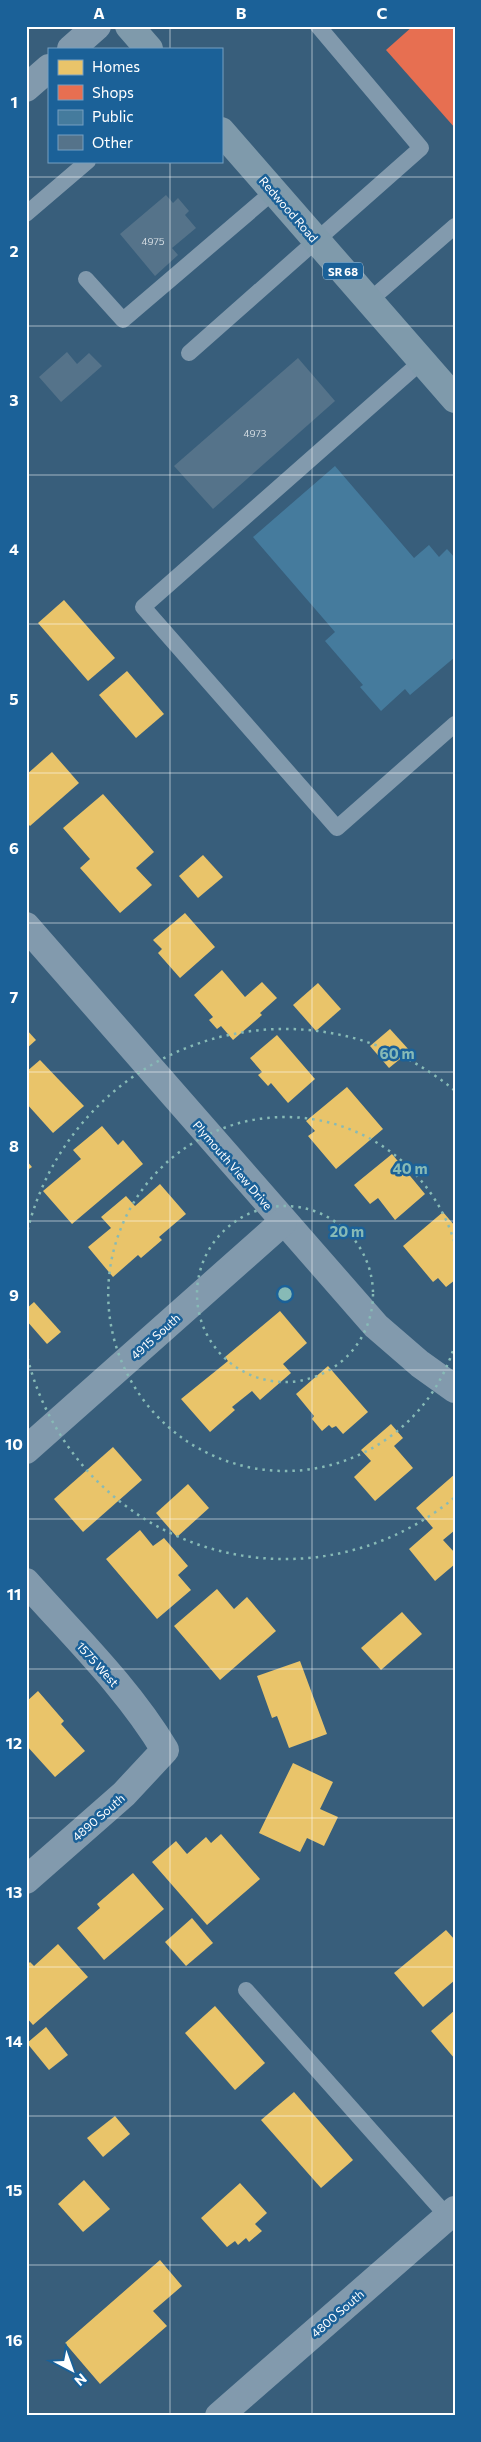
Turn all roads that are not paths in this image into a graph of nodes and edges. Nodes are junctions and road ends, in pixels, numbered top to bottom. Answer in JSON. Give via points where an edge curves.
{"nodes":[{"id":1,"x":97,"y":26,"type":"edge"},
{"id":2,"x":129,"y":26,"type":"edge"},
{"id":3,"x":318,"y":26,"type":"edge"},
{"id":4,"x":72,"y":48,"type":"edge"},
{"id":5,"x":147,"y":48,"type":"edge"},
{"id":6,"x":48,"y":69,"type":"edge"},
{"id":7,"x":26,"y":88,"type":"edge"},
{"id":8,"x":222,"y":133,"type":"edge"},
{"id":9,"x":87,"y":162,"type":"edge"},
{"id":10,"x":274,"y":191,"type":"junction"},
{"id":11,"x":26,"y":214,"type":"edge"},
{"id":12,"x":455,"y":226,"type":"edge"},
{"id":13,"x":316,"y":240,"type":"junction"},
{"id":14,"x":86,"y":278,"type":"dead end"},
{"id":15,"x":369,"y":301,"type":"junction"},
{"id":16,"x":189,"y":353,"type":"dead end"},
{"id":17,"x":422,"y":361,"type":"junction"},
{"id":18,"x":452,"y":392,"type":"edge"},
{"id":19,"x":455,"y":724,"type":"edge"},
{"id":20,"x":26,"y":926,"type":"edge"},
{"id":21,"x":283,"y":1222,"type":"junction"},
{"id":22,"x":455,"y":1389,"type":"edge"},
{"id":23,"x":26,"y":1450,"type":"edge"},
{"id":24,"x":26,"y":1582,"type":"edge"},
{"id":25,"x":165,"y":1750,"type":"joint"},
{"id":26,"x":26,"y":1880,"type":"edge"},
{"id":27,"x":246,"y":1990,"type":"dead end"},
{"id":28,"x":451,"y":2214,"type":"edge"},
{"id":29,"x":218,"y":2416,"type":"edge"}],
"edges":[{"from":1,"to":4,"type":"street"},
{"from":2,"to":5,"type":"main road"},
{"from":3,"to":13,"type":"lane","via":[[421,148]]},
{"from":6,"to":7,"type":"street"},
{"from":8,"to":10,"type":"main road","name":"Redwood Road","number":"SR 68"},
{"from":9,"to":11,"type":"lane"},
{"from":10,"to":13,"type":"main road","name":"Redwood Road","number":"SR 68"},
{"from":10,"to":14,"type":"lane","via":[[123,320]]},
{"from":12,"to":15,"type":"lane"},
{"from":13,"to":15,"type":"main road","name":"Redwood Road","number":"SR 68"},
{"from":13,"to":16,"type":"lane"},
{"from":15,"to":17,"type":"main road","name":"Redwood Road","number":"SR 68"},
{"from":17,"to":18,"type":"main road","name":"Redwood Road","number":"SR 68"},
{"from":17,"to":19,"type":"lane","via":[[143,607],[337,828]]},
{"from":20,"to":21,"type":"street","name":"Plymouth View Drive"},
{"from":21,"to":22,"type":"street","name":"Plymouth View Drive","via":[[376,1326]]},
{"from":21,"to":23,"type":"street","name":"4915 South"},
{"from":24,"to":25,"type":"street","name":"1575 West","via":[[125,1694]]},
{"from":25,"to":26,"type":"street","name":"4890 South","via":[[124,1794]]},
{"from":27,"to":28,"type":"lane"},
{"from":28,"to":29,"type":"street","name":"4800 South"}]}
